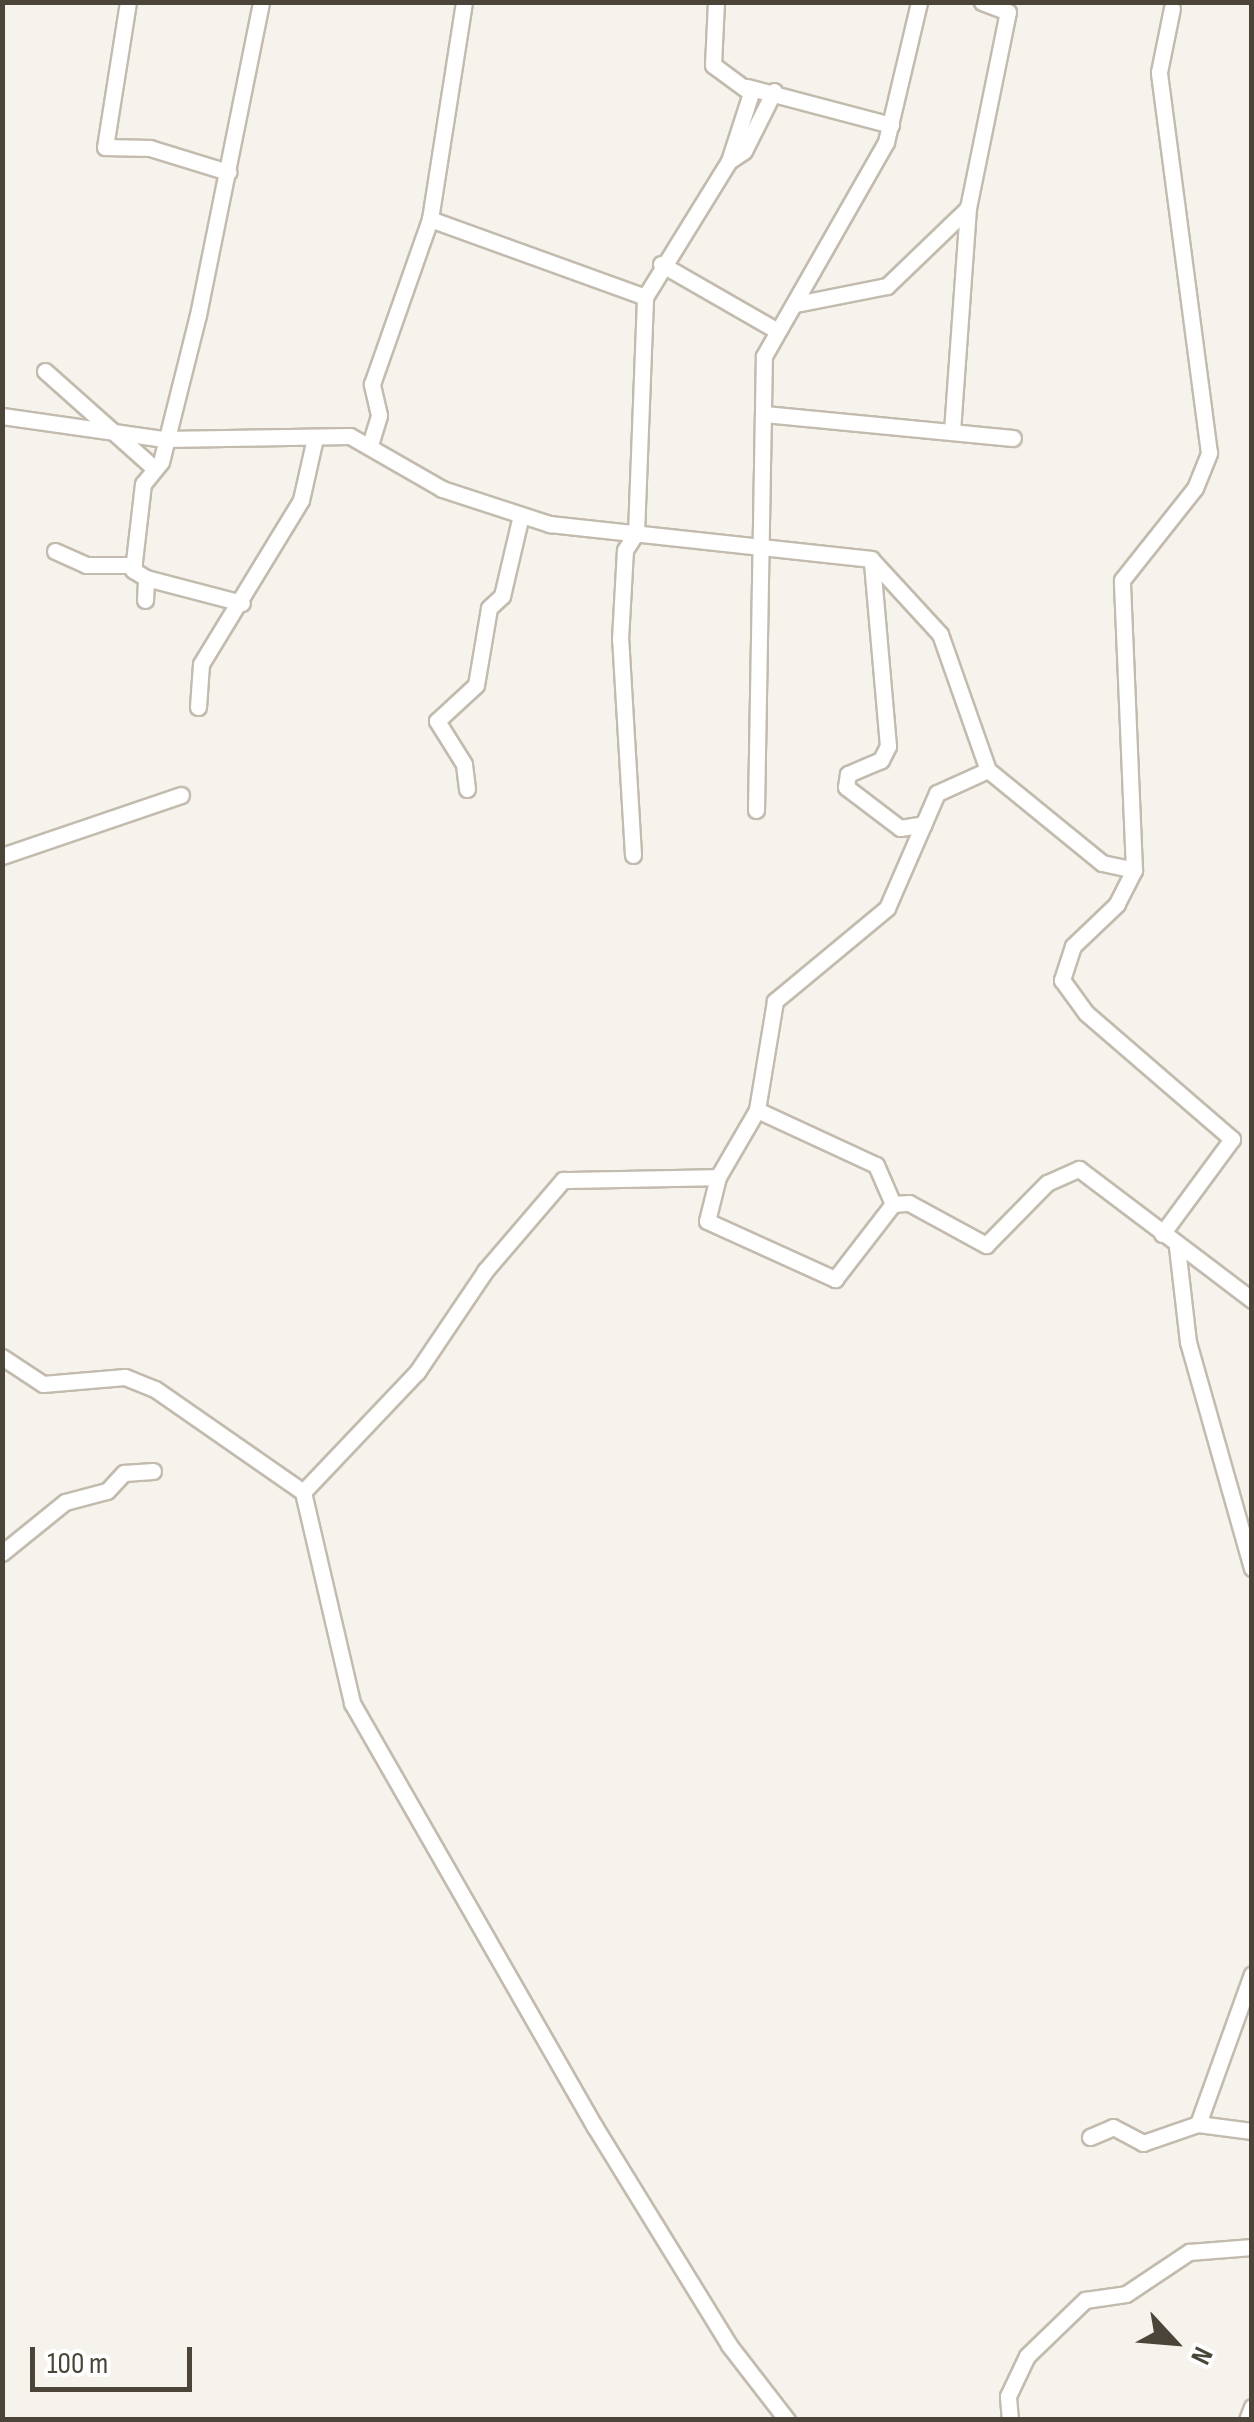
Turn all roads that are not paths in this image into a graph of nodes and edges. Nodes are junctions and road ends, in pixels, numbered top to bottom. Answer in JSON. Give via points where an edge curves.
{"nodes":[{"id":1,"x":128,"y":2,"type":"edge"},
{"id":2,"x":261,"y":2,"type":"edge"},
{"id":3,"x":464,"y":2,"type":"edge"},
{"id":4,"x":716,"y":2,"type":"edge"},
{"id":5,"x":919,"y":2,"type":"edge"},
{"id":6,"x":982,"y":2,"type":"edge"},
{"id":7,"x":1172,"y":8,"type":"dead end"},
{"id":8,"x":747,"y":87,"type":"junction"},
{"id":9,"x":774,"y":91,"type":"junction"},
{"id":10,"x":892,"y":125,"type":"junction"},
{"id":11,"x":729,"y":161,"type":"junction"},
{"id":12,"x":228,"y":172,"type":"junction"},
{"id":13,"x":968,"y":208,"type":"junction"},
{"id":14,"x":430,"y":219,"type":"junction"},
{"id":15,"x":661,"y":264,"type":"junction"},
{"id":16,"x":644,"y":297,"type":"junction"},
{"id":17,"x":789,"y":310,"type":"junction"},
{"id":18,"x":776,"y":330,"type":"junction"},
{"id":19,"x":45,"y":371,"type":"dead end"},
{"id":20,"x":764,"y":414,"type":"junction"},
{"id":21,"x":2,"y":416,"type":"edge"},
{"id":22,"x":103,"y":429,"type":"junction"},
{"id":23,"x":952,"y":431,"type":"junction"},
{"id":24,"x":314,"y":438,"type":"junction"},
{"id":25,"x":1014,"y":438,"type":"dead end"},
{"id":26,"x":164,"y":439,"type":"junction"},
{"id":27,"x":370,"y":445,"type":"junction"},
{"id":28,"x":154,"y":468,"type":"junction"},
{"id":29,"x":521,"y":514,"type":"junction"},
{"id":30,"x":636,"y":533,"type":"junction"},
{"id":31,"x":759,"y":541,"type":"junction"},
{"id":32,"x":55,"y":552,"type":"dead end"},
{"id":33,"x":871,"y":560,"type":"junction"},
{"id":34,"x":134,"y":565,"type":"junction"},
{"id":35,"x":146,"y":578,"type":"junction"},
{"id":36,"x":144,"y":600,"type":"dead end"},
{"id":37,"x":242,"y":603,"type":"junction"},
{"id":38,"x":198,"y":707,"type":"dead end"},
{"id":39,"x":988,"y":770,"type":"junction"},
{"id":40,"x":467,"y":790,"type":"dead end"},
{"id":41,"x":181,"y":795,"type":"dead end"},
{"id":42,"x":756,"y":810,"type":"dead end"},
{"id":43,"x":924,"y":824,"type":"junction"},
{"id":44,"x":632,"y":855,"type":"dead end"},
{"id":45,"x":2,"y":856,"type":"edge"},
{"id":46,"x":1134,"y":870,"type":"junction"},
{"id":47,"x":757,"y":1110,"type":"junction"},
{"id":48,"x":718,"y":1177,"type":"junction"},
{"id":49,"x":893,"y":1204,"type":"junction"},
{"id":50,"x":1162,"y":1234,"type":"junction"},
{"id":51,"x":1178,"y":1247,"type":"junction"},
{"id":52,"x":1252,"y":1300,"type":"edge"},
{"id":53,"x":2,"y":1357,"type":"edge"},
{"id":54,"x":153,"y":1471,"type":"dead end"},
{"id":55,"x":303,"y":1492,"type":"junction"},
{"id":56,"x":2,"y":1552,"type":"edge"},
{"id":57,"x":1252,"y":1568,"type":"edge"},
{"id":58,"x":1252,"y":1974,"type":"edge"},
{"id":59,"x":1198,"y":2124,"type":"junction"},
{"id":60,"x":1252,"y":2131,"type":"edge"},
{"id":61,"x":1090,"y":2137,"type":"dead end"},
{"id":62,"x":1252,"y":2247,"type":"edge"},
{"id":63,"x":1252,"y":2406,"type":"edge"},
{"id":64,"x":787,"y":2420,"type":"edge"},
{"id":65,"x":1010,"y":2420,"type":"edge"},
{"id":66,"x":1247,"y":2420,"type":"edge"}],
"edges":[{"from":1,"to":12,"type":"street","via":[[104,147],[150,148]]},
{"from":2,"to":12,"type":"street"},
{"from":3,"to":14,"type":"street"},
{"from":4,"to":8,"type":"street","via":[[713,65]]},
{"from":5,"to":10,"type":"street"},
{"from":6,"to":13,"type":"street","via":[[1008,12]]},
{"from":7,"to":46,"type":"street","via":[[1159,72],[1209,453],[1195,488],[1122,580]]},
{"from":8,"to":9,"type":"street"},
{"from":8,"to":11,"type":"street"},
{"from":9,"to":10,"type":"street"},
{"from":9,"to":11,"type":"street","via":[[744,151]]},
{"from":10,"to":17,"type":"street","via":[[868,182]]},
{"from":11,"to":15,"type":"street"},
{"from":12,"to":26,"type":"street"},
{"from":13,"to":17,"type":"street","via":[[887,286],[866,296],[806,295]]},
{"from":13,"to":23,"type":"street"},
{"from":14,"to":16,"type":"street"},
{"from":14,"to":27,"type":"street","via":[[372,384],[379,415]]},
{"from":15,"to":16,"type":"street"},
{"from":15,"to":18,"type":"street"},
{"from":16,"to":30,"type":"street"},
{"from":17,"to":18,"type":"street"},
{"from":18,"to":20,"type":"street","via":[[764,356]]},
{"from":19,"to":22,"type":"street"},
{"from":20,"to":23,"type":"street"},
{"from":20,"to":31,"type":"street"},
{"from":21,"to":22,"type":"street"},
{"from":22,"to":26,"type":"street"},
{"from":22,"to":28,"type":"street"},
{"from":23,"to":25,"type":"street"},
{"from":24,"to":26,"type":"street"},
{"from":24,"to":27,"type":"street"},
{"from":24,"to":37,"type":"street","via":[[301,500]]},
{"from":26,"to":28,"type":"street"},
{"from":27,"to":29,"type":"street","via":[[442,489]]},
{"from":28,"to":34,"type":"street","via":[[142,484]]},
{"from":29,"to":30,"type":"street"},
{"from":29,"to":40,"type":"street","via":[[502,596],[489,608],[476,685],[437,721],[464,764]]},
{"from":30,"to":31,"type":"street"},
{"from":30,"to":44,"type":"street","via":[[625,550],[620,640]]},
{"from":31,"to":33,"type":"street"},
{"from":31,"to":42,"type":"street"},
{"from":32,"to":34,"type":"street","via":[[86,565]]},
{"from":33,"to":39,"type":"street","via":[[940,634]]},
{"from":33,"to":43,"type":"street","via":[[882,599],[888,746],[881,760],[848,774],[846,787],[900,828]]},
{"from":34,"to":35,"type":"street"},
{"from":35,"to":36,"type":"street"},
{"from":35,"to":37,"type":"street"},
{"from":37,"to":38,"type":"street","via":[[201,664]]},
{"from":39,"to":43,"type":"street","via":[[949,783]]},
{"from":39,"to":46,"type":"street","via":[[1102,863]]},
{"from":41,"to":45,"type":"street"},
{"from":43,"to":47,"type":"street","via":[[887,908],[775,1001]]},
{"from":46,"to":50,"type":"street","via":[[1117,904],[1073,946],[1062,980],[1086,1012],[1232,1139]]},
{"from":47,"to":48,"type":"street"},
{"from":47,"to":49,"type":"street","via":[[876,1165]]},
{"from":48,"to":49,"type":"street","via":[[707,1221],[715,1231],[821,1279],[842,1276]]},
{"from":48,"to":55,"type":"street","via":[[563,1180],[485,1271],[417,1372]]},
{"from":49,"to":50,"type":"street","via":[[909,1203],[986,1245],[1047,1183],[1079,1169]]},
{"from":50,"to":51,"type":"street"},
{"from":51,"to":52,"type":"street"},
{"from":51,"to":57,"type":"street","via":[[1188,1342]]},
{"from":53,"to":55,"type":"street","via":[[43,1384],[125,1376],[155,1389]]},
{"from":54,"to":56,"type":"street","via":[[124,1474],[108,1492],[66,1502]]},
{"from":55,"to":64,"type":"street","via":[[352,1703],[595,2127],[729,2345]]},
{"from":58,"to":59,"type":"street"},
{"from":59,"to":60,"type":"street"},
{"from":59,"to":61,"type":"street","via":[[1143,2143],[1112,2127]]},
{"from":62,"to":65,"type":"street","via":[[1189,2252],[1126,2294],[1085,2300],[1027,2356],[1008,2396]]},
{"from":63,"to":66,"type":"street"}]}
